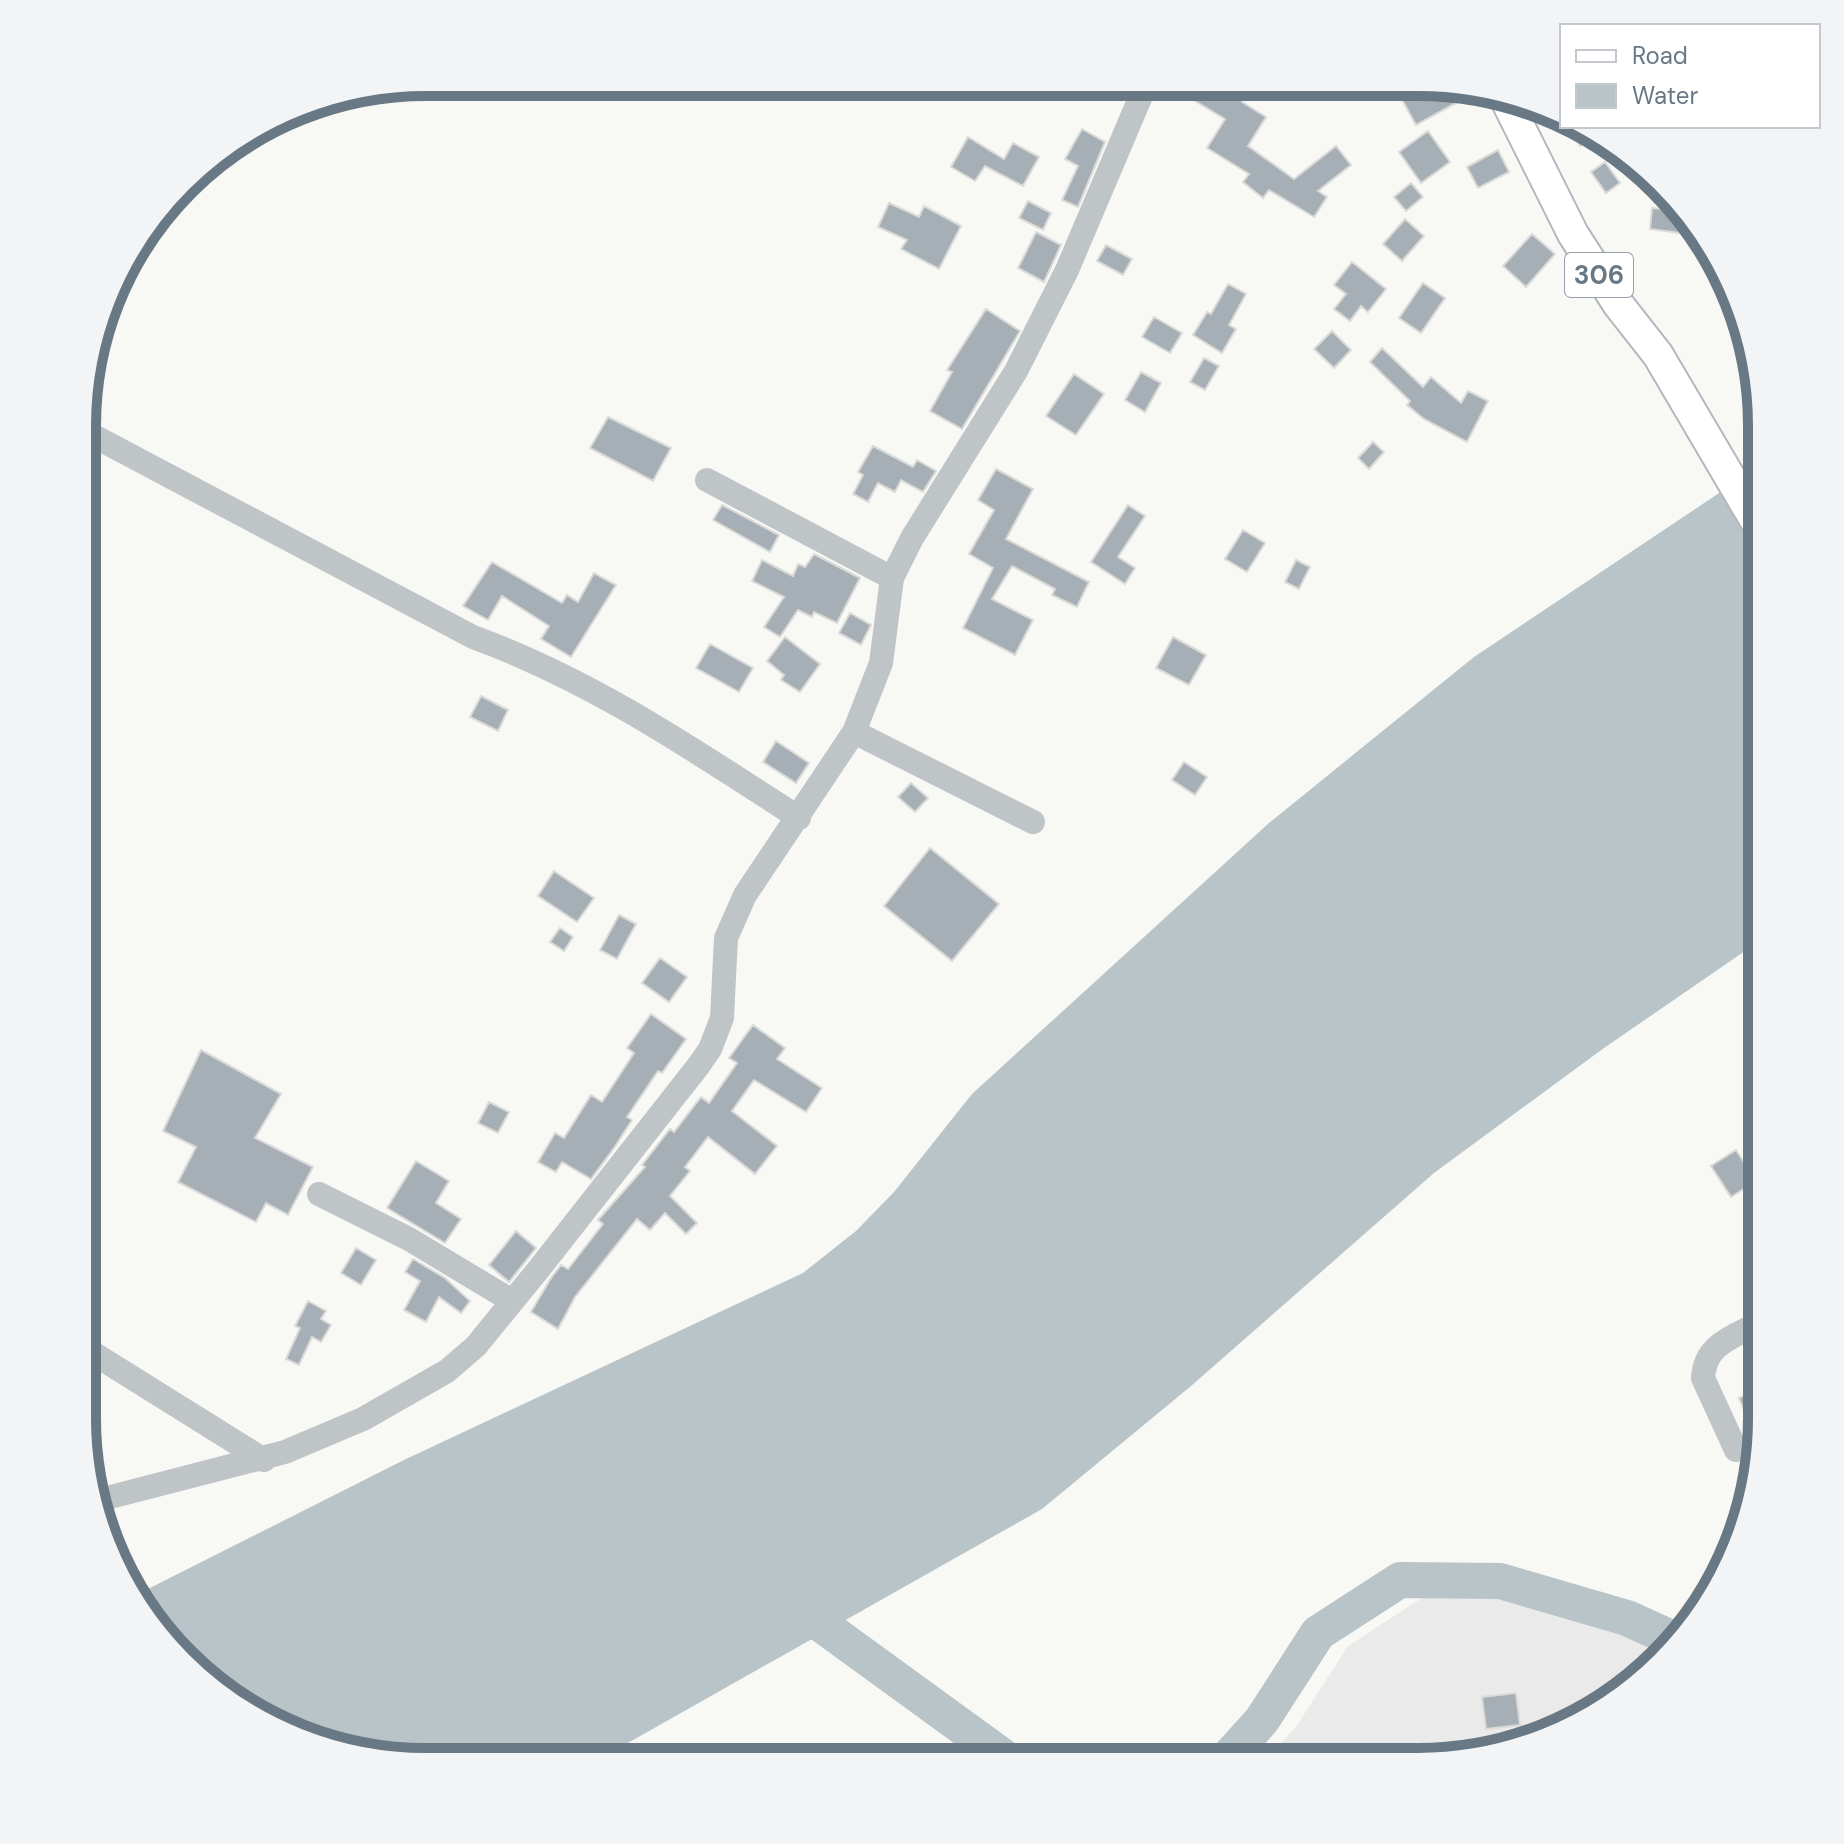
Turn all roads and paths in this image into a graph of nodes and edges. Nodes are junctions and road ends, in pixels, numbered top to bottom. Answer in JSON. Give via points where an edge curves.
{"nodes":[{"id":1,"x":1141,"y":96,"type":"edge"},
{"id":2,"x":1511,"y":110,"type":"edge"},
{"id":3,"x":96,"y":437,"type":"edge"},
{"id":4,"x":707,"y":480,"type":"dead end"},
{"id":5,"x":1748,"y":508,"type":"edge"},
{"id":6,"x":892,"y":578,"type":"junction"},
{"id":7,"x":854,"y":732,"type":"junction"},
{"id":8,"x":799,"y":818,"type":"junction"},
{"id":9,"x":1033,"y":822,"type":"dead end"},
{"id":10,"x":319,"y":1194,"type":"dead end"},
{"id":11,"x":512,"y":1301,"type":"junction"},
{"id":12,"x":1748,"y":1329,"type":"edge"},
{"id":13,"x":96,"y":1355,"type":"edge"},
{"id":14,"x":1736,"y":1450,"type":"dead end"},
{"id":15,"x":264,"y":1460,"type":"junction"},
{"id":16,"x":106,"y":1498,"type":"edge"}],
"edges":[{"from":1,"to":6,"type":"street","via":[[1067,270],[1016,371]]},
{"from":2,"to":5,"type":"main road","number":"306","via":[[1573,234],[1658,355]]},
{"from":3,"to":8,"type":"street","via":[[473,637],[571,678]]},
{"from":4,"to":6,"type":"street"},
{"from":6,"to":7,"type":"street","via":[[881,663]]},
{"from":7,"to":8,"type":"street"},
{"from":7,"to":9,"type":"street"},
{"from":8,"to":11,"type":"street","via":[[745,895],[726,938],[724,1005],[710,1049]]},
{"from":10,"to":11,"type":"street","via":[[409,1239]]},
{"from":11,"to":15,"type":"street","via":[[476,1346],[447,1371],[363,1419]]},
{"from":12,"to":14,"type":"street","via":[[1712,1350],[1704,1365],[1703,1378]]},
{"from":13,"to":15,"type":"street"},
{"from":15,"to":16,"type":"street"}]}
